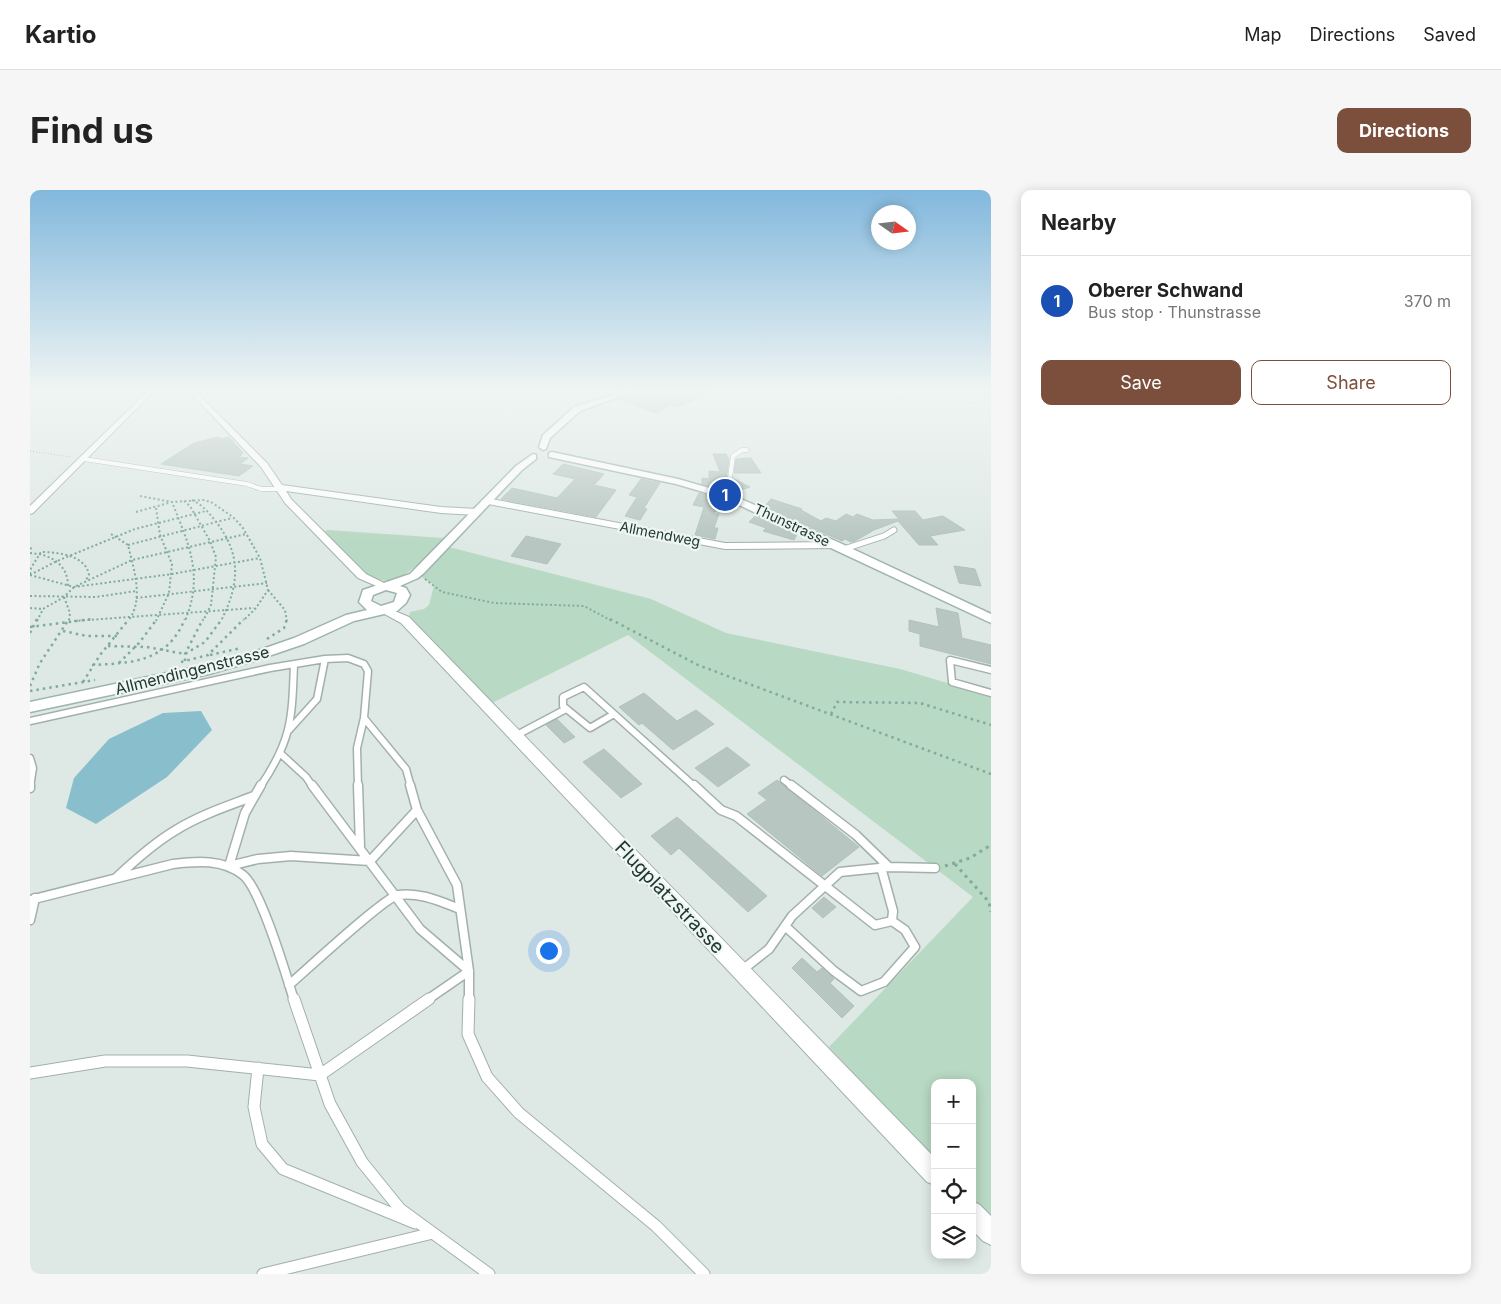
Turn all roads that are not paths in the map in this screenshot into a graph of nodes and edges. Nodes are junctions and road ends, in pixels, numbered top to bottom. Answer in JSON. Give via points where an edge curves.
{"nodes":[{"id":1,"x":101,"y":442,"type":"edge"},
{"id":2,"x":242,"y":442,"type":"edge"},
{"id":3,"x":545,"y":442,"type":"edge"},
{"id":4,"x":543,"y":447,"type":"junction"},
{"id":5,"x":747,"y":450,"type":"dead end"},
{"id":6,"x":552,"y":455,"type":"junction"},
{"id":7,"x":533,"y":457,"type":"junction"},
{"id":8,"x":84,"y":459,"type":"junction"},
{"id":9,"x":279,"y":488,"type":"junction"},
{"id":10,"x":727,"y":496,"type":"junction"},
{"id":11,"x":486,"y":501,"type":"junction"},
{"id":12,"x":30,"y":511,"type":"edge"},
{"id":13,"x":477,"y":512,"type":"junction"},
{"id":14,"x":894,"y":530,"type":"dead end"},
{"id":15,"x":840,"y":547,"type":"junction"},
{"id":16,"x":362,"y":576,"type":"junction"},
{"id":17,"x":414,"y":576,"type":"junction"},
{"id":18,"x":388,"y":586,"type":"junction"},
{"id":19,"x":366,"y":598,"type":"junction"},
{"id":20,"x":403,"y":599,"type":"junction"},
{"id":21,"x":382,"y":610,"type":"junction"},
{"id":22,"x":350,"y":618,"type":"junction"},
{"id":23,"x":991,"y":619,"type":"edge"},
{"id":24,"x":405,"y":620,"type":"junction"},
{"id":25,"x":325,"y":659,"type":"junction"},
{"id":26,"x":294,"y":664,"type":"junction"},
{"id":27,"x":991,"y":670,"type":"edge"},
{"id":28,"x":991,"y":693,"type":"edge"},
{"id":29,"x":30,"y":707,"type":"edge"},
{"id":30,"x":566,"y":708,"type":"junction"},
{"id":31,"x":615,"y":714,"type":"junction"},
{"id":32,"x":364,"y":718,"type":"junction"},
{"id":33,"x":30,"y":721,"type":"edge"},
{"id":34,"x":289,"y":730,"type":"junction"},
{"id":35,"x":515,"y":736,"type":"junction"},
{"id":36,"x":280,"y":754,"type":"junction"},
{"id":37,"x":30,"y":758,"type":"edge"},
{"id":38,"x":784,"y":780,"type":"dead end"},
{"id":39,"x":30,"y":788,"type":"edge"},
{"id":40,"x":254,"y":796,"type":"junction"},
{"id":41,"x":417,"y":810,"type":"junction"},
{"id":42,"x":361,"y":848,"type":"junction"},
{"id":43,"x":370,"y":861,"type":"junction"},
{"id":44,"x":229,"y":866,"type":"junction"},
{"id":45,"x":885,"y":867,"type":"junction"},
{"id":46,"x":935,"y":868,"type":"road end"},
{"id":47,"x":116,"y":878,"type":"junction"},
{"id":48,"x":823,"y":886,"type":"junction"},
{"id":49,"x":395,"y":895,"type":"junction"},
{"id":50,"x":32,"y":899,"type":"edge"},
{"id":51,"x":460,"y":909,"type":"junction"},
{"id":52,"x":30,"y":920,"type":"edge"},
{"id":53,"x":892,"y":921,"type":"junction"},
{"id":54,"x":785,"y":926,"type":"junction"},
{"id":55,"x":469,"y":971,"type":"junction"},
{"id":56,"x":741,"y":971,"type":"junction"},
{"id":57,"x":289,"y":985,"type":"junction"},
{"id":58,"x":258,"y":1068,"type":"junction"},
{"id":59,"x":30,"y":1073,"type":"edge"},
{"id":60,"x":320,"y":1075,"type":"junction"},
{"id":61,"x":931,"y":1170,"type":"edge"},
{"id":62,"x":973,"y":1214,"type":"edge"},
{"id":63,"x":429,"y":1230,"type":"junction"},
{"id":64,"x":991,"y":1233,"type":"edge"},
{"id":65,"x":263,"y":1274,"type":"edge"},
{"id":66,"x":489,"y":1274,"type":"edge"},
{"id":67,"x":704,"y":1274,"type":"edge"}],
"edges":[{"from":1,"to":8,"type":"street"},
{"from":2,"to":9,"type":"street","via":[[264,465]]},
{"from":3,"to":4,"type":"street"},
{"from":4,"to":6,"type":"street","via":[[552,450]]},
{"from":4,"to":7,"type":"street","via":[[530,450]]},
{"from":5,"to":10,"type":"lane","via":[[734,456]]},
{"from":6,"to":7,"type":"street"},
{"from":6,"to":10,"type":"street","name":"Thunstrasse"},
{"from":7,"to":11,"type":"street"},
{"from":8,"to":9,"type":"lane","via":[[168,470],[261,489]]},
{"from":8,"to":12,"type":"street"},
{"from":9,"to":13,"type":"street"},
{"from":9,"to":16,"type":"street"},
{"from":10,"to":15,"type":"street","name":"Thunstrasse"},
{"from":11,"to":13,"type":"street"},
{"from":11,"to":15,"type":"street","name":"Allmendweg","via":[[719,545]]},
{"from":13,"to":17,"type":"street"},
{"from":14,"to":15,"type":"lane","via":[[884,536]]},
{"from":15,"to":23,"type":"street","name":"Thunstrasse"},
{"from":16,"to":18,"type":"street"},
{"from":16,"to":19,"type":"street"},
{"from":17,"to":18,"type":"street"},
{"from":17,"to":20,"type":"street"},
{"from":18,"to":19,"type":"street","via":[[374,589]]},
{"from":18,"to":20,"type":"street","via":[[399,588]]},
{"from":19,"to":21,"type":"street","via":[[371,607]]},
{"from":19,"to":22,"type":"street","name":"Allmendingenstrasse"},
{"from":20,"to":21,"type":"street","via":[[394,607]]},
{"from":20,"to":24,"type":"street"},
{"from":21,"to":22,"type":"street","name":"Allmendingenstrasse"},
{"from":21,"to":24,"type":"street","name":"Flugplatzstrasse"},
{"from":22,"to":29,"type":"street","name":"Allmendingenstrasse","via":[[243,660]]},
{"from":24,"to":35,"type":"street","name":"Flugplatzstrasse"},
{"from":25,"to":26,"type":"lane"},
{"from":25,"to":32,"type":"lane","via":[[348,658],[364,664],[368,671]]},
{"from":25,"to":34,"type":"lane","via":[[317,699]]},
{"from":26,"to":33,"type":"lane"},
{"from":26,"to":34,"type":"lane","via":[[293,714]]},
{"from":27,"to":28,"type":"lane","via":[[950,660],[952,682]]},
{"from":30,"to":31,"type":"lane","via":[[590,728]]},
{"from":30,"to":31,"type":"lane","via":[[563,697],[584,686]]},
{"from":30,"to":35,"type":"lane"},
{"from":31,"to":48,"type":"lane","via":[[721,810],[736,816]]},
{"from":32,"to":41,"type":"lane","via":[[406,769]]},
{"from":32,"to":42,"type":"lane","via":[[357,748]]},
{"from":34,"to":36,"type":"lane"},
{"from":35,"to":56,"type":"street","name":"Flugplatzstrasse"},
{"from":36,"to":40,"type":"lane"},
{"from":36,"to":42,"type":"lane","via":[[306,777]]},
{"from":37,"to":39,"type":"lane","via":[[33,768]]},
{"from":38,"to":45,"type":"lane","via":[[856,835]]},
{"from":40,"to":44,"type":"lane","via":[[242,821]]},
{"from":40,"to":47,"type":"lane","via":[[168,834]]},
{"from":41,"to":43,"type":"lane"},
{"from":41,"to":51,"type":"lane","via":[[457,885]]},
{"from":42,"to":43,"type":"lane"},
{"from":43,"to":44,"type":"lane","via":[[291,856]]},
{"from":43,"to":49,"type":"lane"},
{"from":44,"to":47,"type":"lane","via":[[194,861]]},
{"from":44,"to":57,"type":"lane","via":[[245,876],[254,889]]},
{"from":45,"to":46,"type":"lane"},
{"from":45,"to":48,"type":"lane","via":[[840,872]]},
{"from":45,"to":53,"type":"lane"},
{"from":47,"to":50,"type":"lane"},
{"from":48,"to":53,"type":"lane","via":[[875,925]]},
{"from":48,"to":54,"type":"lane"},
{"from":49,"to":51,"type":"lane","via":[[419,894]]},
{"from":49,"to":55,"type":"lane","via":[[420,929]]},
{"from":49,"to":57,"type":"lane"},
{"from":50,"to":52,"type":"lane"},
{"from":51,"to":55,"type":"lane"},
{"from":53,"to":54,"type":"lane","via":[[905,930],[915,947],[884,982],[861,991]]},
{"from":54,"to":56,"type":"lane","via":[[769,949]]},
{"from":55,"to":60,"type":"lane"},
{"from":55,"to":67,"type":"lane","via":[[468,1034],[487,1077],[519,1113],[656,1226]]},
{"from":56,"to":61,"type":"street","name":"Flugplatzstrasse"},
{"from":57,"to":60,"type":"lane"},
{"from":58,"to":59,"type":"lane","via":[[187,1061],[105,1061]]},
{"from":58,"to":60,"type":"lane"},
{"from":58,"to":63,"type":"lane","via":[[254,1107],[262,1144],[284,1169]]},
{"from":60,"to":63,"type":"lane","via":[[330,1104],[362,1162],[400,1209]]},
{"from":62,"to":64,"type":"street"},
{"from":63,"to":65,"type":"lane"},
{"from":63,"to":66,"type":"lane"}]}
